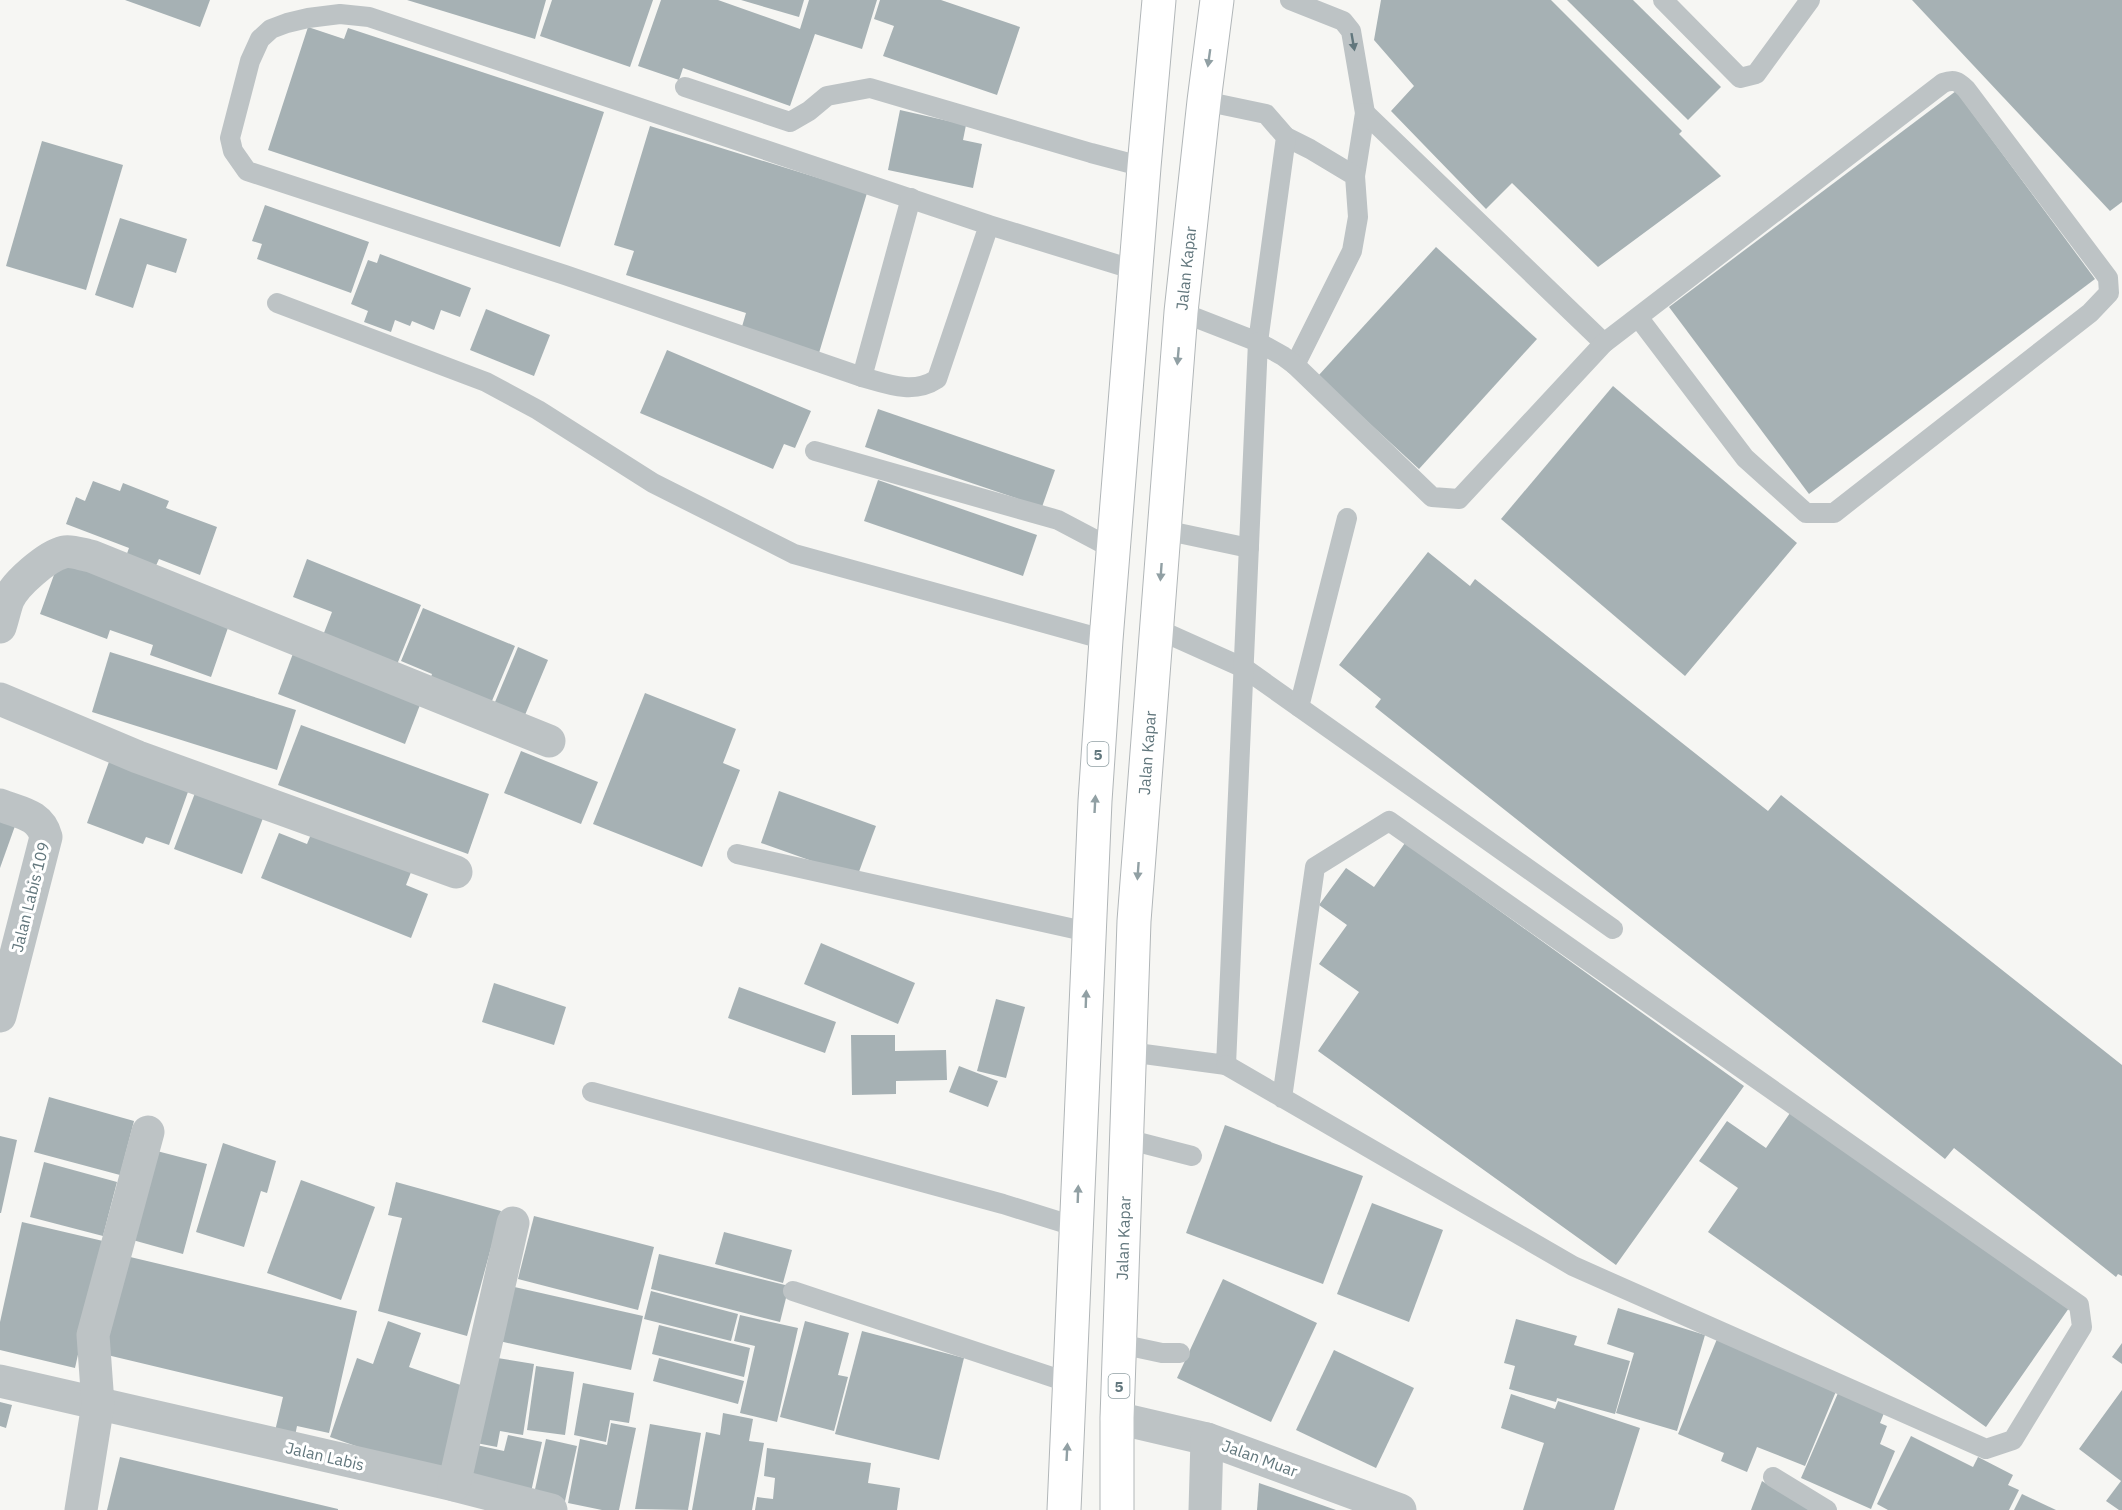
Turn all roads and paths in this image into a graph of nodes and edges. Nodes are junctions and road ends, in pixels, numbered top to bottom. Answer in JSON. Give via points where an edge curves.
{"nodes":[{"id":1,"x":1159,"y":0,"type":"edge"},
{"id":2,"x":1217,"y":0,"type":"edge"},
{"id":3,"x":1291,"y":0,"type":"edge"},
{"id":4,"x":1663,"y":0,"type":"edge"},
{"id":5,"x":1810,"y":0,"type":"edge"},
{"id":6,"x":685,"y":87,"type":"dead end"},
{"id":7,"x":1204,"y":101,"type":"junction"},
{"id":8,"x":1365,"y":113,"type":"junction"},
{"id":9,"x":1286,"y":137,"type":"junction"},
{"id":10,"x":1144,"y":167,"type":"junction"},
{"id":11,"x":1355,"y":176,"type":"junction"},
{"id":12,"x":911,"y":198,"type":"junction"},
{"id":13,"x":989,"y":225,"type":"junction"},
{"id":14,"x":1135,"y":270,"type":"junction"},
{"id":15,"x":277,"y":303,"type":"dead end"},
{"id":16,"x":1181,"y":312,"type":"junction"},
{"id":17,"x":1638,"y":317,"type":"junction"},
{"id":18,"x":1258,"y":342,"type":"junction"},
{"id":19,"x":1604,"y":343,"type":"junction"},
{"id":20,"x":1295,"y":365,"type":"junction"},
{"id":21,"x":862,"y":377,"type":"junction"},
{"id":22,"x":814,"y":451,"type":"dead end"},
{"id":23,"x":1347,"y":518,"type":"dead end"},
{"id":24,"x":1164,"y":530,"type":"junction"},
{"id":25,"x":1249,"y":548,"type":"junction"},
{"id":26,"x":1113,"y":549,"type":"junction"},
{"id":27,"x":3,"y":606,"type":"edge"},
{"id":28,"x":1157,"y":629,"type":"junction"},
{"id":29,"x":1106,"y":640,"type":"junction"},
{"id":30,"x":1244,"y":668,"type":"junction"},
{"id":31,"x":0,"y":699,"type":"edge"},
{"id":32,"x":1299,"y":707,"type":"junction"},
{"id":33,"x":549,"y":741,"type":"dead end"},
{"id":34,"x":0,"y":805,"type":"edge"},
{"id":35,"x":737,"y":854,"type":"dead end"},
{"id":36,"x":456,"y":872,"type":"dead end"},
{"id":37,"x":1613,"y":928,"type":"dead end"},
{"id":38,"x":1089,"y":932,"type":"junction"},
{"id":39,"x":0,"y":1016,"type":"edge"},
{"id":40,"x":1129,"y":1052,"type":"junction"},
{"id":41,"x":1226,"y":1065,"type":"junction"},
{"id":42,"x":592,"y":1092,"type":"dead end"},
{"id":43,"x":1282,"y":1098,"type":"junction"},
{"id":44,"x":148,"y":1132,"type":"dead end"},
{"id":45,"x":1126,"y":1139,"type":"junction"},
{"id":46,"x":1192,"y":1156,"type":"dead end"},
{"id":47,"x":513,"y":1223,"type":"dead end"},
{"id":48,"x":1077,"y":1227,"type":"junction"},
{"id":49,"x":793,"y":1291,"type":"dead end"},
{"id":50,"x":1120,"y":1344,"type":"junction"},
{"id":51,"x":1180,"y":1353,"type":"dead end"},
{"id":52,"x":0,"y":1381,"type":"edge"},
{"id":53,"x":1070,"y":1383,"type":"junction"},
{"id":54,"x":98,"y":1404,"type":"junction"},
{"id":55,"x":1117,"y":1418,"type":"junction"},
{"id":56,"x":1207,"y":1438,"type":"junction"},
{"id":57,"x":1773,"y":1477,"type":"dead end"},
{"id":58,"x":454,"y":1485,"type":"junction"},
{"id":59,"x":1365,"y":1504,"type":"edge"},
{"id":60,"x":81,"y":1510,"type":"edge"},
{"id":61,"x":551,"y":1510,"type":"edge"},
{"id":62,"x":1064,"y":1510,"type":"edge"},
{"id":63,"x":1117,"y":1510,"type":"edge"},
{"id":64,"x":1205,"y":1510,"type":"edge"},
{"id":65,"x":1400,"y":1510,"type":"edge"},
{"id":66,"x":1827,"y":1510,"type":"edge"}],
"edges":[{"from":1,"to":10,"type":"highway","number":"5"},
{"from":2,"to":7,"type":"highway","name":"Jalan Kapar","number":"5","one_way":true},
{"from":3,"to":8,"type":"lane","one_way":true,"via":[[1343,21],[1351,31]]},
{"from":4,"to":5,"type":"lane","via":[[1740,78],[1756,74]]},
{"from":6,"to":10,"type":"lane","via":[[790,122],[827,96],[870,88]]},
{"from":7,"to":9,"type":"lane","via":[[1266,114]]},
{"from":7,"to":16,"type":"highway","name":"Jalan Kapar","number":"5"},
{"from":8,"to":11,"type":"lane"},
{"from":8,"to":19,"type":"lane"},
{"from":9,"to":11,"type":"lane"},
{"from":9,"to":18,"type":"lane"},
{"from":10,"to":14,"type":"highway","number":"5"},
{"from":11,"to":20,"type":"lane","via":[[1358,217],[1352,251]]},
{"from":12,"to":13,"type":"lane"},
{"from":12,"to":21,"type":"lane"},
{"from":12,"to":21,"type":"lane","via":[[369,17],[328,14],[287,22],[260,39],[250,61],[230,138],[233,151],[247,171]]},
{"from":13,"to":14,"type":"lane"},
{"from":13,"to":21,"type":"lane","via":[[937,379],[929,385],[907,389]]},
{"from":14,"to":26,"type":"highway","number":"5"},
{"from":15,"to":29,"type":"lane","via":[[486,382],[653,483],[794,554]]},
{"from":16,"to":18,"type":"lane"},
{"from":16,"to":24,"type":"highway","name":"Jalan Kapar","number":"5","one_way":true},
{"from":17,"to":17,"type":"lane","via":[[1745,458],[1806,513],[1834,513],[2090,313],[2109,293],[2109,284],[1966,89],[1951,80]]},
{"from":17,"to":19,"type":"lane"},
{"from":18,"to":20,"type":"lane"},
{"from":18,"to":25,"type":"lane"},
{"from":19,"to":20,"type":"lane","via":[[1459,499],[1432,497]]},
{"from":22,"to":26,"type":"lane","via":[[1058,519]]},
{"from":23,"to":32,"type":"lane"},
{"from":24,"to":25,"type":"lane"},
{"from":24,"to":28,"type":"highway","name":"Jalan Kapar","number":"5","one_way":true},
{"from":25,"to":30,"type":"lane"},
{"from":26,"to":29,"type":"highway","number":"5"},
{"from":27,"to":33,"type":"street","via":[[28,576],[55,555],[67,551],[91,556]]},
{"from":28,"to":30,"type":"lane"},
{"from":28,"to":40,"type":"highway","name":"Jalan Kapar","number":"5","one_way":true,"via":[[1134,921]]},
{"from":38,"to":29,"type":"highway","number":"5","one_way":true},
{"from":30,"to":32,"type":"lane"},
{"from":30,"to":41,"type":"lane"},
{"from":31,"to":36,"type":"street","via":[[138,757]]},
{"from":32,"to":37,"type":"lane"},
{"from":34,"to":39,"type":"street","name":"Jalan Labis 109","via":[[32,817],[43,825],[46,837]]},
{"from":35,"to":38,"type":"lane"},
{"from":48,"to":38,"type":"highway","number":"5","one_way":true},
{"from":40,"to":41,"type":"lane"},
{"from":40,"to":45,"type":"highway","name":"Jalan Kapar","number":"5"},
{"from":41,"to":43,"type":"lane"},
{"from":42,"to":48,"type":"lane"},
{"from":43,"to":43,"type":"lane","via":[[1573,1266],[1986,1449],[2013,1440],[2082,1327],[2079,1305],[1389,821],[1315,867]]},
{"from":44,"to":54,"type":"street","via":[[93,1335]]},
{"from":45,"to":46,"type":"lane"},
{"from":45,"to":50,"type":"highway","name":"Jalan Kapar","number":"5"},
{"from":47,"to":58,"type":"street"},
{"from":48,"to":53,"type":"highway","number":"5"},
{"from":49,"to":53,"type":"lane"},
{"from":50,"to":51,"type":"lane"},
{"from":50,"to":55,"type":"highway","name":"Jalan Kapar","number":"5"},
{"from":52,"to":54,"type":"street","name":"Jalan Labis"},
{"from":62,"to":53,"type":"highway","number":"5","one_way":true},
{"from":54,"to":58,"type":"street","name":"Jalan Labis"},
{"from":54,"to":60,"type":"street"},
{"from":55,"to":56,"type":"street","name":"Jalan Muar"},
{"from":55,"to":63,"type":"highway","name":"Jalan Kapar","number":"5"},
{"from":56,"to":59,"type":"street","name":"Jalan Muar"},
{"from":56,"to":64,"type":"street"},
{"from":57,"to":66,"type":"lane"},
{"from":58,"to":61,"type":"street","name":"Jalan Labis"},
{"from":59,"to":65,"type":"street","name":"Jalan Muar"}]}
